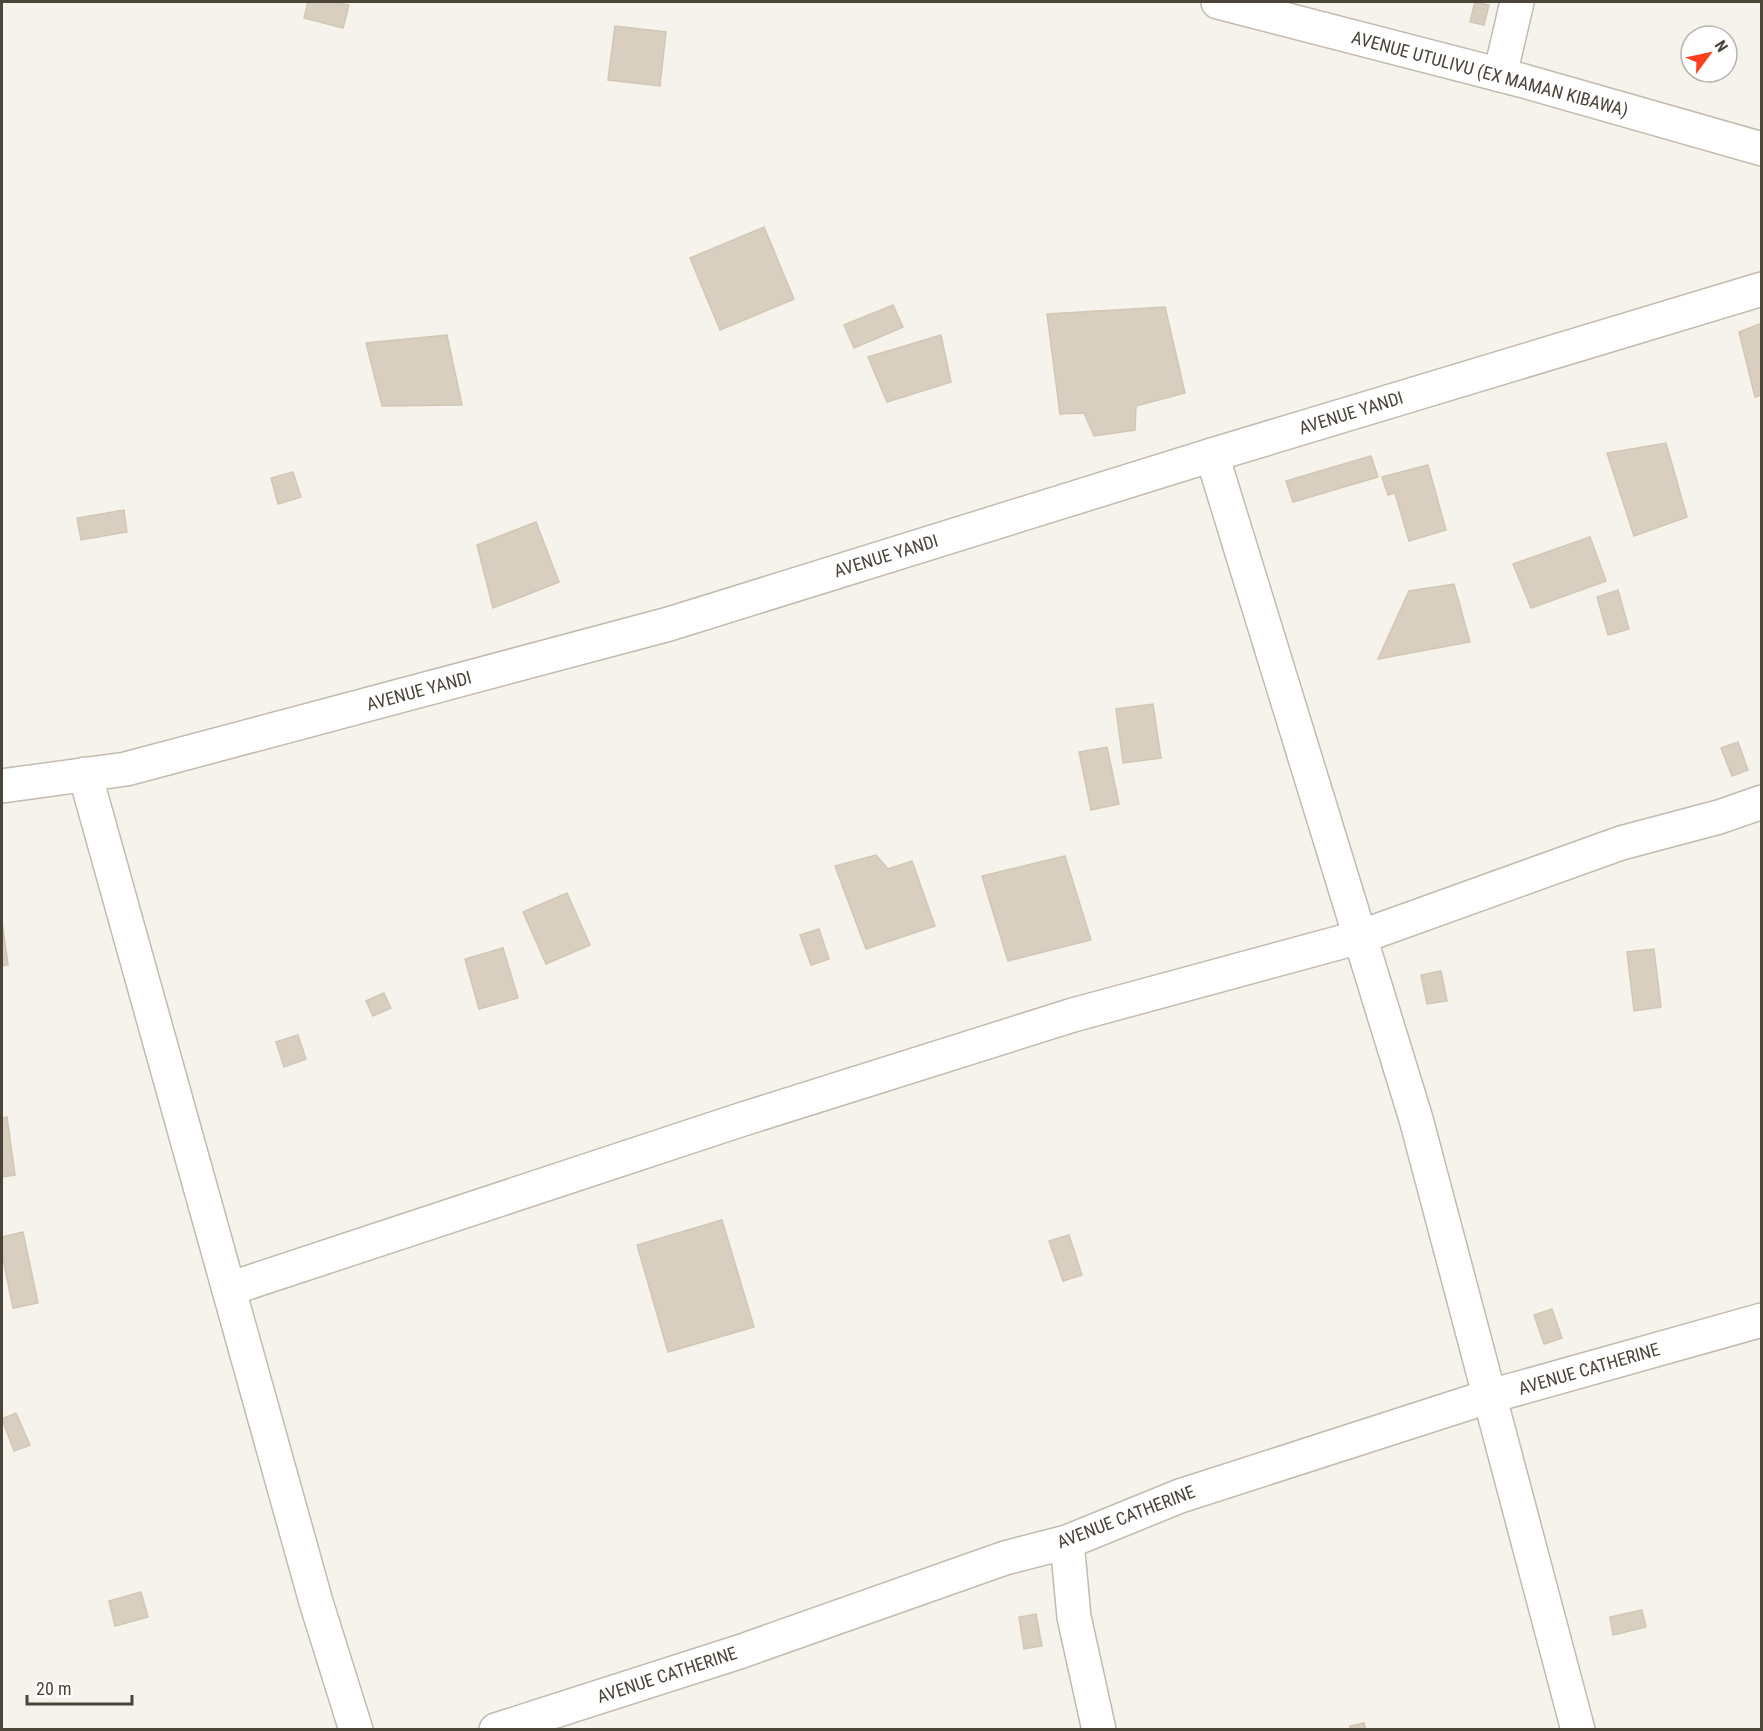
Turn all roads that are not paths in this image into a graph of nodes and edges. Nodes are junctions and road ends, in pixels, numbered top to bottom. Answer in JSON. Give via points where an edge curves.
{"nodes":[{"id":1,"x":1218,"y":2,"type":"edge"},
{"id":2,"x":1517,"y":2,"type":"edge"},
{"id":3,"x":1500,"y":75,"type":"junction"},
{"id":4,"x":1761,"y":149,"type":"edge"},
{"id":5,"x":1761,"y":289,"type":"edge"},
{"id":6,"x":1212,"y":455,"type":"junction"},
{"id":7,"x":85,"y":774,"type":"junction"},
{"id":8,"x":2,"y":786,"type":"edge"},
{"id":9,"x":1761,"y":802,"type":"edge"},
{"id":10,"x":1360,"y":937,"type":"junction"},
{"id":11,"x":229,"y":1289,"type":"junction"},
{"id":12,"x":1761,"y":1320,"type":"edge"},
{"id":13,"x":1490,"y":1396,"type":"junction"},
{"id":14,"x":1067,"y":1542,"type":"junction"},
{"id":15,"x":356,"y":1730,"type":"edge"},
{"id":16,"x":496,"y":1730,"type":"edge"},
{"id":17,"x":1099,"y":1730,"type":"edge"},
{"id":18,"x":1578,"y":1730,"type":"edge"}],
"edges":[{"from":1,"to":3,"type":"street","name":"AVENUE UTULIVU (EX MAMAN KIBAWA)"},
{"from":2,"to":3,"type":"street"},
{"from":3,"to":4,"type":"street","name":"AVENUE UTULIVU (EX MAMAN KIBAWA)"},
{"from":5,"to":6,"type":"street","name":"AVENUE YANDI"},
{"from":6,"to":7,"type":"street","name":"AVENUE YANDI","via":[[669,624],[126,769]]},
{"from":6,"to":10,"type":"street"},
{"from":7,"to":8,"type":"street","name":"AVENUE YANDI"},
{"from":7,"to":11,"type":"street"},
{"from":9,"to":10,"type":"street","via":[[1621,843]]},
{"from":10,"to":11,"type":"street","via":[[1073,1015],[740,1119]]},
{"from":10,"to":13,"type":"street","via":[[1416,1119]]},
{"from":11,"to":15,"type":"street","via":[[316,1602]]},
{"from":12,"to":13,"type":"street","name":"AVENUE CATHERINE"},
{"from":13,"to":14,"type":"street","name":"AVENUE CATHERINE","via":[[1180,1496]]},
{"from":13,"to":18,"type":"street"},
{"from":14,"to":16,"type":"street","name":"AVENUE CATHERINE","via":[[1005,1558],[739,1652]]},
{"from":14,"to":17,"type":"street","via":[[1074,1617]]}]}
